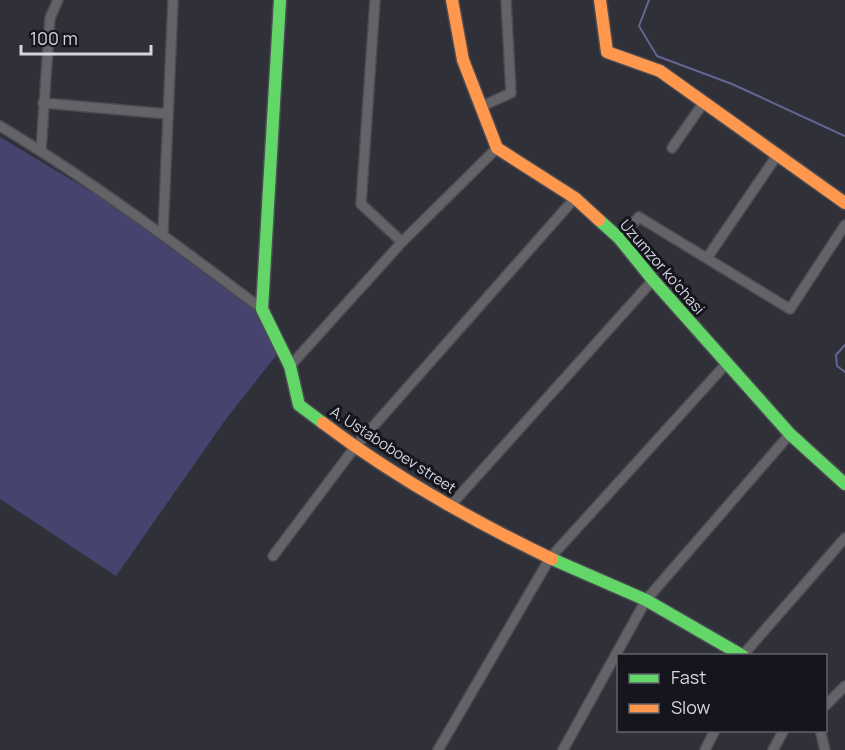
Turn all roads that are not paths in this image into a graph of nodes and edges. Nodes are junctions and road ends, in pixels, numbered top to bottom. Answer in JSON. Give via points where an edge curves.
{"nodes":[{"id":1,"x":58,"y":0,"type":"edge"},
{"id":2,"x":174,"y":0,"type":"edge"},
{"id":3,"x":279,"y":0,"type":"edge"},
{"id":4,"x":375,"y":0,"type":"edge"},
{"id":5,"x":452,"y":0,"type":"edge"},
{"id":6,"x":506,"y":0,"type":"edge"},
{"id":7,"x":600,"y":0,"type":"edge"},
{"id":8,"x":704,"y":102,"type":"junction"},
{"id":9,"x":43,"y":103,"type":"junction"},
{"id":10,"x":480,"y":107,"type":"junction"},
{"id":11,"x":168,"y":114,"type":"junction"},
{"id":12,"x":0,"y":126,"type":"edge"},
{"id":13,"x":498,"y":148,"type":"junction"},
{"id":14,"x":672,"y":148,"type":"dead end"},
{"id":15,"x":41,"y":150,"type":"junction"},
{"id":16,"x":778,"y":154,"type":"junction"},
{"id":17,"x":575,"y":198,"type":"junction"},
{"id":18,"x":845,"y":203,"type":"edge"},
{"id":19,"x":845,"y":225,"type":"edge"},
{"id":20,"x":163,"y":234,"type":"junction"},
{"id":21,"x":619,"y":238,"type":"junction"},
{"id":22,"x":402,"y":242,"type":"junction"},
{"id":23,"x":707,"y":258,"type":"junction"},
{"id":24,"x":653,"y":280,"type":"junction"},
{"id":25,"x":262,"y":309,"type":"junction"},
{"id":26,"x":727,"y":363,"type":"junction"},
{"id":27,"x":290,"y":366,"type":"junction"},
{"id":28,"x":790,"y":434,"type":"junction"},
{"id":29,"x":355,"y":447,"type":"junction"},
{"id":30,"x":845,"y":484,"type":"edge"},
{"id":31,"x":451,"y":505,"type":"junction"},
{"id":32,"x":845,"y":538,"type":"edge"},
{"id":33,"x":273,"y":556,"type":"dead end"},
{"id":34,"x":550,"y":558,"type":"junction"},
{"id":35,"x":646,"y":600,"type":"junction"},
{"id":36,"x":741,"y":654,"type":"edge"},
{"id":37,"x":744,"y":654,"type":"edge"},
{"id":38,"x":845,"y":686,"type":"edge"},
{"id":39,"x":827,"y":703,"type":"edge"},
{"id":40,"x":715,"y":732,"type":"edge"},
{"id":41,"x":783,"y":732,"type":"edge"},
{"id":42,"x":820,"y":732,"type":"edge"},
{"id":43,"x":438,"y":750,"type":"edge"},
{"id":44,"x":562,"y":750,"type":"edge"},
{"id":45,"x":705,"y":750,"type":"edge"},
{"id":46,"x":773,"y":750,"type":"edge"},
{"id":47,"x":825,"y":750,"type":"edge"}],
"edges":[{"from":1,"to":9,"type":"street","via":[[50,18]]},
{"from":2,"to":11,"type":"street"},
{"from":3,"to":25,"type":"street","name":"A. Ustaboboev street"},
{"from":4,"to":22,"type":"street","via":[[361,204]]},
{"from":5,"to":10,"type":"street","via":[[463,60]]},
{"from":6,"to":10,"type":"street","via":[[511,93]]},
{"from":7,"to":8,"type":"street","via":[[607,52],[660,71]]},
{"from":8,"to":14,"type":"street"},
{"from":8,"to":16,"type":"street"},
{"from":9,"to":11,"type":"street"},
{"from":9,"to":15,"type":"street"},
{"from":10,"to":13,"type":"street"},
{"from":11,"to":20,"type":"street"},
{"from":12,"to":15,"type":"street"},
{"from":13,"to":17,"type":"street","name":"Uzumzor ko'chasi"},
{"from":13,"to":22,"type":"street"},
{"from":15,"to":20,"type":"street"},
{"from":16,"to":18,"type":"street"},
{"from":16,"to":23,"type":"street"},
{"from":17,"to":21,"type":"street","name":"Uzumzor ko'chasi"},
{"from":17,"to":29,"type":"street"},
{"from":19,"to":23,"type":"street","via":[[790,309]]},
{"from":20,"to":25,"type":"street"},
{"from":21,"to":23,"type":"street","via":[[639,217]]},
{"from":21,"to":24,"type":"street","name":"Uzumzor ko'chasi"},
{"from":22,"to":27,"type":"street"},
{"from":24,"to":26,"type":"street","name":"Uzumzor ko'chasi"},
{"from":24,"to":31,"type":"street"},
{"from":25,"to":27,"type":"street","name":"A. Ustaboboev street"},
{"from":26,"to":28,"type":"street","name":"Uzumzor ko'chasi"},
{"from":26,"to":34,"type":"street"},
{"from":27,"to":29,"type":"street","name":"A. Ustaboboev street","via":[[299,405]]},
{"from":28,"to":30,"type":"street","name":"Uzumzor ko'chasi"},
{"from":28,"to":35,"type":"street"},
{"from":29,"to":31,"type":"street","name":"A. Ustaboboev street"},
{"from":29,"to":33,"type":"street"},
{"from":31,"to":34,"type":"street","name":"A. Ustaboboev street"},
{"from":32,"to":37,"type":"street"},
{"from":34,"to":35,"type":"street","name":"A. Ustaboboev street"},
{"from":34,"to":43,"type":"street"},
{"from":35,"to":36,"type":"street","name":"A. Ustaboboev street"},
{"from":35,"to":44,"type":"street"},
{"from":38,"to":39,"type":"street"},
{"from":40,"to":45,"type":"street"},
{"from":41,"to":46,"type":"street"},
{"from":42,"to":47,"type":"street"}]}
